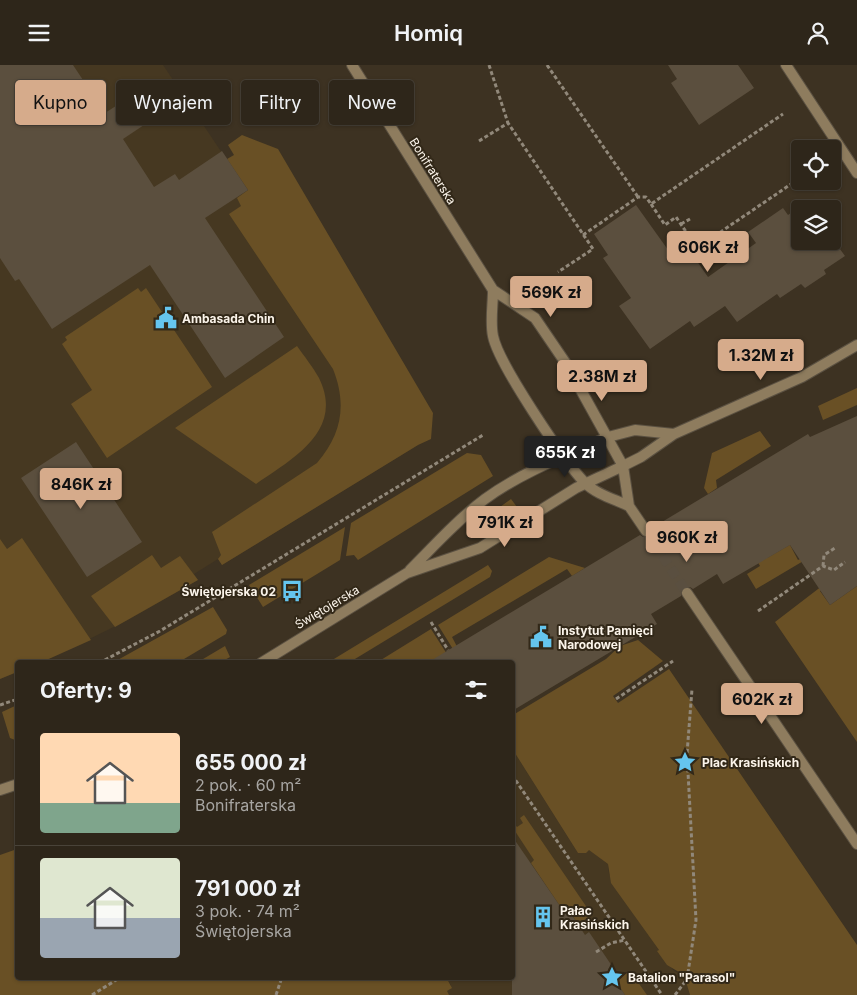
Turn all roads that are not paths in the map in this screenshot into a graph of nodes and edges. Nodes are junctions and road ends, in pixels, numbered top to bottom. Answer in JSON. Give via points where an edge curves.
{"nodes":[{"id":1,"x":352,"y":65,"type":"edge"},
{"id":2,"x":786,"y":65,"type":"edge"},
{"id":3,"x":857,"y":173,"type":"edge"},
{"id":4,"x":494,"y":290,"type":"junction"},
{"id":5,"x":857,"y":345,"type":"edge"},
{"id":6,"x":674,"y":434,"type":"junction"},
{"id":7,"x":608,"y":437,"type":"junction"},
{"id":8,"x":564,"y":456,"type":"junction"},
{"id":9,"x":623,"y":466,"type":"junction"},
{"id":10,"x":586,"y":484,"type":"junction"},
{"id":11,"x":629,"y":506,"type":"junction"},
{"id":12,"x":646,"y":531,"type":"tunnel mouth"},
{"id":13,"x":407,"y":573,"type":"junction"},
{"id":14,"x":687,"y":593,"type":"tunnel mouth"},
{"id":15,"x":266,"y":660,"type":"edge"},
{"id":16,"x":15,"y":785,"type":"edge"},
{"id":17,"x":0,"y":791,"type":"edge"},
{"id":18,"x":857,"y":844,"type":"edge"}],
"edges":[{"from":1,"to":4,"type":"street","name":"Bonifraterska"},
{"from":2,"to":3,"type":"street"},
{"from":4,"to":7,"type":"street","name":"Bonifraterska","via":[[535,318],[543,328]]},
{"from":4,"to":8,"type":"street","via":[[492,336],[497,349]]},
{"from":5,"to":6,"type":"street","name":"Świętojerska","via":[[802,377]]},
{"from":6,"to":7,"type":"street","name":"Świętojerska","via":[[635,430]]},
{"from":6,"to":9,"type":"street","name":"Świętojerska"},
{"from":7,"to":8,"type":"street","name":"Świętojerska"},
{"from":7,"to":9,"type":"street","name":"Bonifraterska"},
{"from":8,"to":10,"type":"street"},
{"from":8,"to":13,"type":"street","name":"Świętojerska","via":[[486,498]]},
{"from":9,"to":10,"type":"street","name":"Świętojerska"},
{"from":9,"to":11,"type":"street"},
{"from":10,"to":11,"type":"street"},
{"from":10,"to":13,"type":"street","name":"Świętojerska","via":[[480,548]]},
{"from":11,"to":12,"type":"street"},
{"from":13,"to":15,"type":"street","name":"Świętojerska"},
{"from":14,"to":18,"type":"street"},
{"from":16,"to":17,"type":"street"}]}
